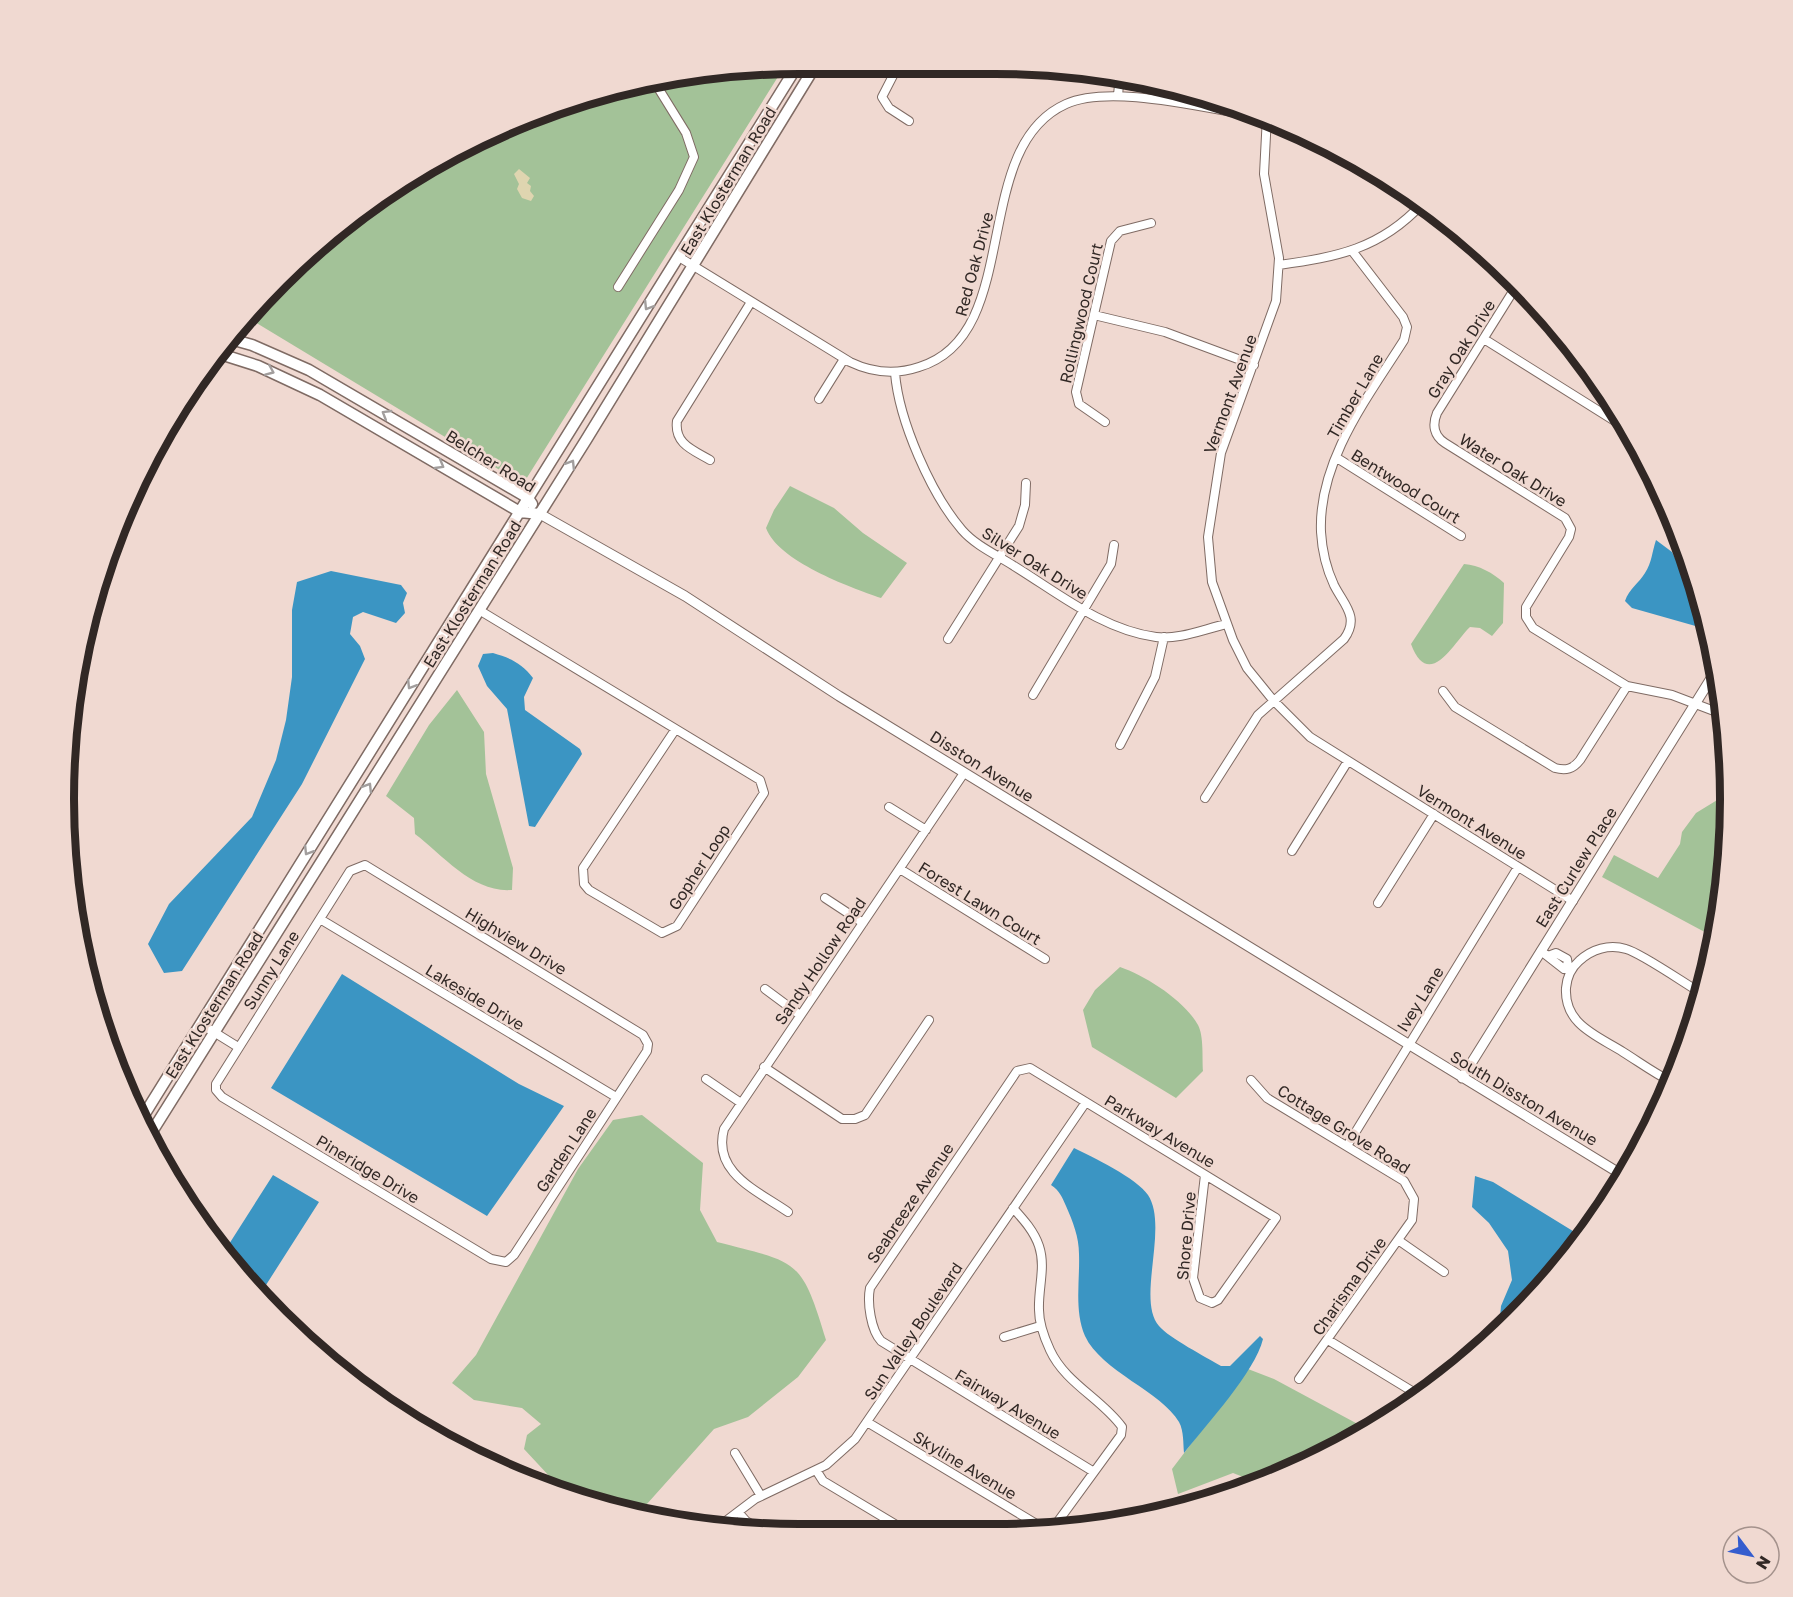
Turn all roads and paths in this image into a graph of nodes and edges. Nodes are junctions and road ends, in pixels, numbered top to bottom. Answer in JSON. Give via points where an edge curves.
{"nodes":[{"id":1,"x":788,"y":74,"type":"edge"},
{"id":2,"x":804,"y":74,"type":"edge"},
{"id":3,"x":810,"y":74,"type":"edge"},
{"id":4,"x":893,"y":74,"type":"edge"},
{"id":5,"x":808,"y":77,"type":"junction"},
{"id":6,"x":1119,"y":84,"type":"edge"},
{"id":7,"x":658,"y":87,"type":"edge"},
{"id":8,"x":1118,"y":95,"type":"junction"},
{"id":9,"x":1224,"y":111,"type":"edge"},
{"id":10,"x":909,"y":121,"type":"dead end"},
{"id":11,"x":1266,"y":127,"type":"edge"},
{"id":12,"x":1416,"y":209,"type":"edge"},
{"id":13,"x":1150,"y":223,"type":"dead end"},
{"id":14,"x":1353,"y":252,"type":"junction"},
{"id":15,"x":679,"y":257,"type":"junction"},
{"id":16,"x":1279,"y":265,"type":"junction"},
{"id":17,"x":693,"y":266,"type":"junction"},
{"id":18,"x":618,"y":287,"type":"dead end"},
{"id":19,"x":1513,"y":292,"type":"edge"},
{"id":20,"x":751,"y":302,"type":"junction"},
{"id":21,"x":1094,"y":315,"type":"junction"},
{"id":22,"x":1484,"y":339,"type":"junction"},
{"id":23,"x":236,"y":341,"type":"edge"},
{"id":24,"x":224,"y":355,"type":"edge"},
{"id":25,"x":844,"y":358,"type":"junction"},
{"id":26,"x":1254,"y":365,"type":"junction"},
{"id":27,"x":895,"y":373,"type":"junction"},
{"id":28,"x":819,"y":399,"type":"dead end"},
{"id":29,"x":1611,"y":419,"type":"edge"},
{"id":30,"x":1105,"y":422,"type":"dead end"},
{"id":31,"x":1434,"y":429,"type":"joint"},
{"id":32,"x":1337,"y":458,"type":"junction"},
{"id":33,"x":710,"y":460,"type":"dead end"},
{"id":34,"x":1026,"y":483,"type":"dead end"},
{"id":35,"x":528,"y":498,"type":"junction"},
{"id":36,"x":520,"y":512,"type":"junction"},
{"id":37,"x":540,"y":514,"type":"junction"},
{"id":38,"x":1461,"y":536,"type":"dead end"},
{"id":39,"x":1114,"y":544,"type":"dead end"},
{"id":40,"x":1000,"y":557,"type":"junction"},
{"id":41,"x":479,"y":610,"type":"junction"},
{"id":42,"x":1084,"y":610,"type":"junction"},
{"id":43,"x":1227,"y":624,"type":"junction"},
{"id":44,"x":1164,"y":637,"type":"junction"},
{"id":45,"x":948,"y":639,"type":"dead end"},
{"id":46,"x":1710,"y":681,"type":"edge"},
{"id":47,"x":1627,"y":686,"type":"junction"},
{"id":48,"x":1443,"y":690,"type":"dead end"},
{"id":49,"x":1033,"y":694,"type":"dead end"},
{"id":50,"x":1273,"y":700,"type":"junction"},
{"id":51,"x":1695,"y":704,"type":"junction"},
{"id":52,"x":1714,"y":711,"type":"edge"},
{"id":53,"x":675,"y":730,"type":"junction"},
{"id":54,"x":1120,"y":745,"type":"dead end"},
{"id":55,"x":1348,"y":761,"type":"junction"},
{"id":56,"x":964,"y":773,"type":"junction"},
{"id":57,"x":1205,"y":798,"type":"dead end"},
{"id":58,"x":889,"y":807,"type":"dead end"},
{"id":59,"x":1434,"y":814,"type":"junction"},
{"id":60,"x":926,"y":830,"type":"junction"},
{"id":61,"x":1292,"y":851,"type":"dead end"},
{"id":62,"x":362,"y":865,"type":"joint"},
{"id":63,"x":1518,"y":867,"type":"junction"},
{"id":64,"x":900,"y":869,"type":"junction"},
{"id":65,"x":825,"y":898,"type":"dead end"},
{"id":66,"x":1573,"y":901,"type":"junction"},
{"id":67,"x":1378,"y":903,"type":"dead end"},
{"id":68,"x":320,"y":919,"type":"junction"},
{"id":69,"x":862,"y":923,"type":"junction"},
{"id":70,"x":1545,"y":953,"type":"junction"},
{"id":71,"x":1045,"y":959,"type":"dead end"},
{"id":72,"x":1570,"y":967,"type":"junction"},
{"id":73,"x":765,"y":989,"type":"dead end"},
{"id":74,"x":1694,"y":989,"type":"edge"},
{"id":75,"x":800,"y":1015,"type":"junction"},
{"id":76,"x":929,"y":1020,"type":"dead end"},
{"id":77,"x":201,"y":1024,"type":"junction"},
{"id":78,"x":215,"y":1033,"type":"junction"},
{"id":79,"x":1408,"y":1044,"type":"junction"},
{"id":80,"x":238,"y":1047,"type":"junction"},
{"id":81,"x":648,"y":1047,"type":"joint"},
{"id":82,"x":765,"y":1067,"type":"junction"},
{"id":83,"x":1030,"y":1068,"type":"joint"},
{"id":84,"x":1664,"y":1077,"type":"edge"},
{"id":85,"x":1462,"y":1078,"type":"junction"},
{"id":86,"x":706,"y":1079,"type":"dead end"},
{"id":87,"x":1251,"y":1080,"type":"dead end"},
{"id":88,"x":220,"y":1095,"type":"joint"},
{"id":89,"x":616,"y":1097,"type":"junction"},
{"id":90,"x":741,"y":1102,"type":"junction"},
{"id":91,"x":1086,"y":1102,"type":"junction"},
{"id":92,"x":145,"y":1113,"type":"edge"},
{"id":93,"x":154,"y":1129,"type":"edge"},
{"id":94,"x":1347,"y":1146,"type":"junction"},
{"id":95,"x":1616,"y":1171,"type":"edge"},
{"id":96,"x":1205,"y":1175,"type":"junction"},
{"id":97,"x":1414,"y":1205,"type":"joint"},
{"id":98,"x":1013,"y":1208,"type":"junction"},
{"id":99,"x":788,"y":1212,"type":"dead end"},
{"id":100,"x":1398,"y":1240,"type":"junction"},
{"id":101,"x":503,"y":1263,"type":"joint"},
{"id":102,"x":1444,"y":1272,"type":"dead end"},
{"id":103,"x":1200,"y":1298,"type":"joint"},
{"id":104,"x":1040,"y":1326,"type":"junction"},
{"id":105,"x":1004,"y":1337,"type":"dead end"},
{"id":106,"x":1328,"y":1340,"type":"junction"},
{"id":107,"x":909,"y":1360,"type":"junction"},
{"id":108,"x":1299,"y":1379,"type":"dead end"},
{"id":109,"x":1412,"y":1391,"type":"edge"},
{"id":110,"x":867,"y":1422,"type":"junction"},
{"id":111,"x":735,"y":1453,"type":"dead end"},
{"id":112,"x":816,"y":1470,"type":"junction"},
{"id":113,"x":1094,"y":1472,"type":"junction"},
{"id":114,"x":761,"y":1496,"type":"junction"},
{"id":115,"x":738,"y":1512,"type":"junction"},
{"id":116,"x":728,"y":1520,"type":"edge"},
{"id":117,"x":1058,"y":1520,"type":"edge"},
{"id":118,"x":747,"y":1522,"type":"edge"},
{"id":119,"x":1035,"y":1522,"type":"edge"},
{"id":120,"x":895,"y":1524,"type":"edge"}],
"edges":[{"from":1,"to":15,"type":"main road","name":"East Klosterman Road"},
{"from":2,"to":5,"type":"street"},
{"from":3,"to":5,"type":"main road","name":"East Klosterman Road"},
{"from":4,"to":10,"type":"street","via":[[882,97],[885,104]]},
{"from":5,"to":17,"type":"main road","name":"East Klosterman Road"},
{"from":6,"to":8,"type":"street"},
{"from":7,"to":18,"type":"street","via":[[686,133],[694,157],[680,190]]},
{"from":8,"to":9,"type":"street","name":"Red Oak Drive"},
{"from":8,"to":27,"type":"street","name":"Red Oak Drive","via":[[1065,104],[1033,129],[1016,159],[970,329],[941,358]]},
{"from":11,"to":16,"type":"street","name":"Vermont Avenue","via":[[1264,174]]},
{"from":12,"to":14,"type":"street","via":[[1388,232]]},
{"from":13,"to":21,"type":"street","name":"Rollingwood Court","via":[[1120,231],[1111,241]]},
{"from":14,"to":16,"type":"street"},
{"from":14,"to":32,"type":"street","name":"Timber Lane","via":[[1403,317],[1407,331],[1349,428]]},
{"from":15,"to":17,"type":"street","name":"Red Oak Drive"},
{"from":15,"to":35,"type":"main road","name":"East Klosterman Road","one_way":true},
{"from":16,"to":26,"type":"street","name":"Vermont Avenue","via":[[1275,307]]},
{"from":17,"to":20,"type":"street","name":"Red Oak Drive"},
{"from":37,"to":17,"type":"main road","name":"East Klosterman Road","one_way":true},
{"from":19,"to":22,"type":"street","name":"Gray Oak Drive"},
{"from":20,"to":25,"type":"street","name":"Red Oak Drive"},
{"from":20,"to":33,"type":"street","via":[[677,421],[681,443]]},
{"from":21,"to":26,"type":"street","via":[[1165,332]]},
{"from":21,"to":30,"type":"street","name":"Rollingwood Court","via":[[1076,399]]},
{"from":22,"to":29,"type":"street"},
{"from":22,"to":31,"type":"street","name":"Gray Oak Drive","via":[[1437,414]]},
{"from":35,"to":23,"type":"main road","name":"Belcher Road","one_way":true,"via":[[309,370]]},
{"from":24,"to":36,"type":"main road","name":"Belcher Road","one_way":true,"via":[[258,366],[320,395]]},
{"from":25,"to":27,"type":"street","name":"Red Oak Drive","via":[[867,368]]},
{"from":25,"to":28,"type":"street"},
{"from":26,"to":43,"type":"street","name":"Vermont Avenue","via":[[1221,453],[1211,508],[1208,537],[1212,582]]},
{"from":27,"to":40,"type":"street","name":"Silver Oak Drive","via":[[907,425],[941,499],[968,537]]},
{"from":31,"to":47,"type":"street","name":"Water Oak Drive","via":[[1445,443],[1569,524],[1569,537],[1528,603],[1526,617],[1533,627]]},
{"from":32,"to":38,"type":"street","name":"Bentwood Court"},
{"from":32,"to":50,"type":"street","name":"Timber Lane","via":[[1325,495],[1321,535],[1330,575],[1349,607],[1352,622],[1344,639]]},
{"from":34,"to":40,"type":"street","via":[[1022,519]]},
{"from":35,"to":36,"type":"main road","name":"East Klosterman Road"},
{"from":35,"to":37,"type":"main road","name":"Belcher Road"},
{"from":36,"to":37,"type":"main road","name":"Belcher Road"},
{"from":36,"to":77,"type":"main road","name":"East Klosterman Road","one_way":true},
{"from":37,"to":41,"type":"main road","name":"East Klosterman Road"},
{"from":37,"to":56,"type":"street","name":"Disston Avenue","via":[[694,602]]},
{"from":39,"to":42,"type":"street","via":[[1111,564]]},
{"from":40,"to":42,"type":"street","name":"Silver Oak Drive"},
{"from":40,"to":45,"type":"street"},
{"from":41,"to":53,"type":"street","name":"Gopher Loop"},
{"from":78,"to":41,"type":"main road","name":"East Klosterman Road","one_way":true},
{"from":42,"to":44,"type":"street","name":"Silver Oak Drive","via":[[1124,628]]},
{"from":42,"to":49,"type":"street"},
{"from":43,"to":44,"type":"street","name":"Silver Oak Drive"},
{"from":43,"to":50,"type":"street","name":"Vermont Avenue","via":[[1247,668]]},
{"from":44,"to":54,"type":"street","via":[[1155,677]]},
{"from":46,"to":51,"type":"street","name":"East Curlew Place"},
{"from":47,"to":48,"type":"street","via":[[1580,760],[1565,770],[1555,768],[1455,707]]},
{"from":47,"to":51,"type":"street","name":"Water Oak Drive","via":[[1672,694]]},
{"from":50,"to":55,"type":"street","name":"Vermont Avenue","via":[[1305,733]]},
{"from":50,"to":57,"type":"street","name":"Timber Lane","via":[[1251,724]]},
{"from":51,"to":52,"type":"street","name":"Water Oak Drive"},
{"from":51,"to":66,"type":"street","name":"East Curlew Place"},
{"from":53,"to":53,"type":"street","name":"Gopher Loop","via":[[760,780],[764,793],[677,926],[662,933],[589,890],[583,868]]},
{"from":55,"to":59,"type":"street","name":"Vermont Avenue"},
{"from":55,"to":61,"type":"street"},
{"from":56,"to":60,"type":"street","name":"Sandy Hollow Road"},
{"from":56,"to":79,"type":"street","name":"Disston Avenue"},
{"from":58,"to":60,"type":"street"},
{"from":59,"to":63,"type":"street","name":"Vermont Avenue"},
{"from":59,"to":67,"type":"street"},
{"from":60,"to":64,"type":"street","name":"Sandy Hollow Road"},
{"from":62,"to":68,"type":"street","name":"Sunny Lane","via":[[350,871]]},
{"from":62,"to":81,"type":"street","name":"Highview Drive","via":[[643,1035]]},
{"from":63,"to":66,"type":"street","name":"Vermont Avenue"},
{"from":63,"to":79,"type":"street","name":"Ivey Lane"},
{"from":64,"to":69,"type":"street","name":"Sandy Hollow Road"},
{"from":64,"to":71,"type":"street","name":"Forest Lawn Court"},
{"from":65,"to":69,"type":"street"},
{"from":66,"to":70,"type":"street","name":"East Curlew Place"},
{"from":68,"to":80,"type":"street","name":"Sunny Lane"},
{"from":68,"to":89,"type":"street","name":"Lakeside Drive"},
{"from":69,"to":75,"type":"street","name":"Sandy Hollow Road"},
{"from":70,"to":72,"type":"street","via":[[1559,967]]},
{"from":70,"to":85,"type":"street","name":"East Curlew Place"},
{"from":72,"to":74,"type":"street","via":[[1597,950],[1626,949]]},
{"from":72,"to":84,"type":"street","via":[[1566,992],[1579,1025]]},
{"from":73,"to":75,"type":"street"},
{"from":75,"to":82,"type":"street","name":"Sandy Hollow Road"},
{"from":76,"to":82,"type":"street","via":[[865,1115],[855,1119],[842,1119]]},
{"from":77,"to":78,"type":"street"},
{"from":77,"to":92,"type":"main road","name":"East Klosterman Road"},
{"from":78,"to":80,"type":"street"},
{"from":78,"to":93,"type":"main road","name":"East Klosterman Road"},
{"from":79,"to":85,"type":"street","name":"South Disston Avenue"},
{"from":79,"to":94,"type":"street","name":"Ivey Lane"},
{"from":80,"to":88,"type":"street","name":"Sunny Lane","via":[[216,1084]]},
{"from":81,"to":89,"type":"street","name":"Garden Lane"},
{"from":82,"to":90,"type":"street","name":"Sandy Hollow Road"},
{"from":83,"to":91,"type":"street","name":"Parkway Avenue"},
{"from":83,"to":107,"type":"street","name":"Seabreeze Avenue","via":[[1017,1071],[872,1282],[869,1301],[876,1334]]},
{"from":85,"to":95,"type":"street","name":"South Disston Avenue"},
{"from":86,"to":90,"type":"street"},
{"from":87,"to":94,"type":"street","name":"Cottage Grove Road","via":[[1267,1098]]},
{"from":88,"to":101,"type":"street","name":"Pineridge Drive"},
{"from":89,"to":101,"type":"street","name":"Garden Lane","via":[[514,1255]]},
{"from":90,"to":99,"type":"street","name":"Sandy Hollow Road","via":[[722,1135],[730,1171]]},
{"from":91,"to":96,"type":"street","name":"Parkway Avenue"},
{"from":91,"to":98,"type":"street","name":"Sun Valley Boulevard"},
{"from":94,"to":97,"type":"street","name":"Cottage Grove Road","via":[[1404,1181]]},
{"from":96,"to":103,"type":"street","name":"Shore Drive","via":[[1193,1278]]},
{"from":96,"to":103,"type":"street","name":"Parkway Avenue","via":[[1276,1218],[1218,1300],[1207,1303]]},
{"from":97,"to":100,"type":"street","name":"Charisma Drive","via":[[1412,1220]]},
{"from":98,"to":104,"type":"street","via":[[1035,1235],[1042,1257]]},
{"from":98,"to":107,"type":"street","name":"Sun Valley Boulevard"},
{"from":100,"to":102,"type":"street"},
{"from":100,"to":106,"type":"street","name":"Charisma Drive"},
{"from":104,"to":105,"type":"street"},
{"from":104,"to":113,"type":"street","via":[[1053,1357],[1121,1425],[1121,1435]]},
{"from":106,"to":108,"type":"street","name":"Charisma Drive"},
{"from":106,"to":109,"type":"street"},
{"from":107,"to":110,"type":"street","name":"Sun Valley Boulevard"},
{"from":107,"to":113,"type":"street","name":"Fairway Avenue"},
{"from":110,"to":112,"type":"street","name":"Sun Valley Boulevard","via":[[843,1451]]},
{"from":110,"to":119,"type":"street","name":"Skyline Avenue"},
{"from":111,"to":114,"type":"street"},
{"from":112,"to":114,"type":"street","name":"Sun Valley Boulevard"},
{"from":112,"to":120,"type":"street","via":[[823,1481]]},
{"from":113,"to":117,"type":"street"},
{"from":114,"to":115,"type":"street","name":"Sun Valley Boulevard"},
{"from":115,"to":116,"type":"street","name":"Sun Valley Boulevard"},
{"from":115,"to":118,"type":"street"}]}
